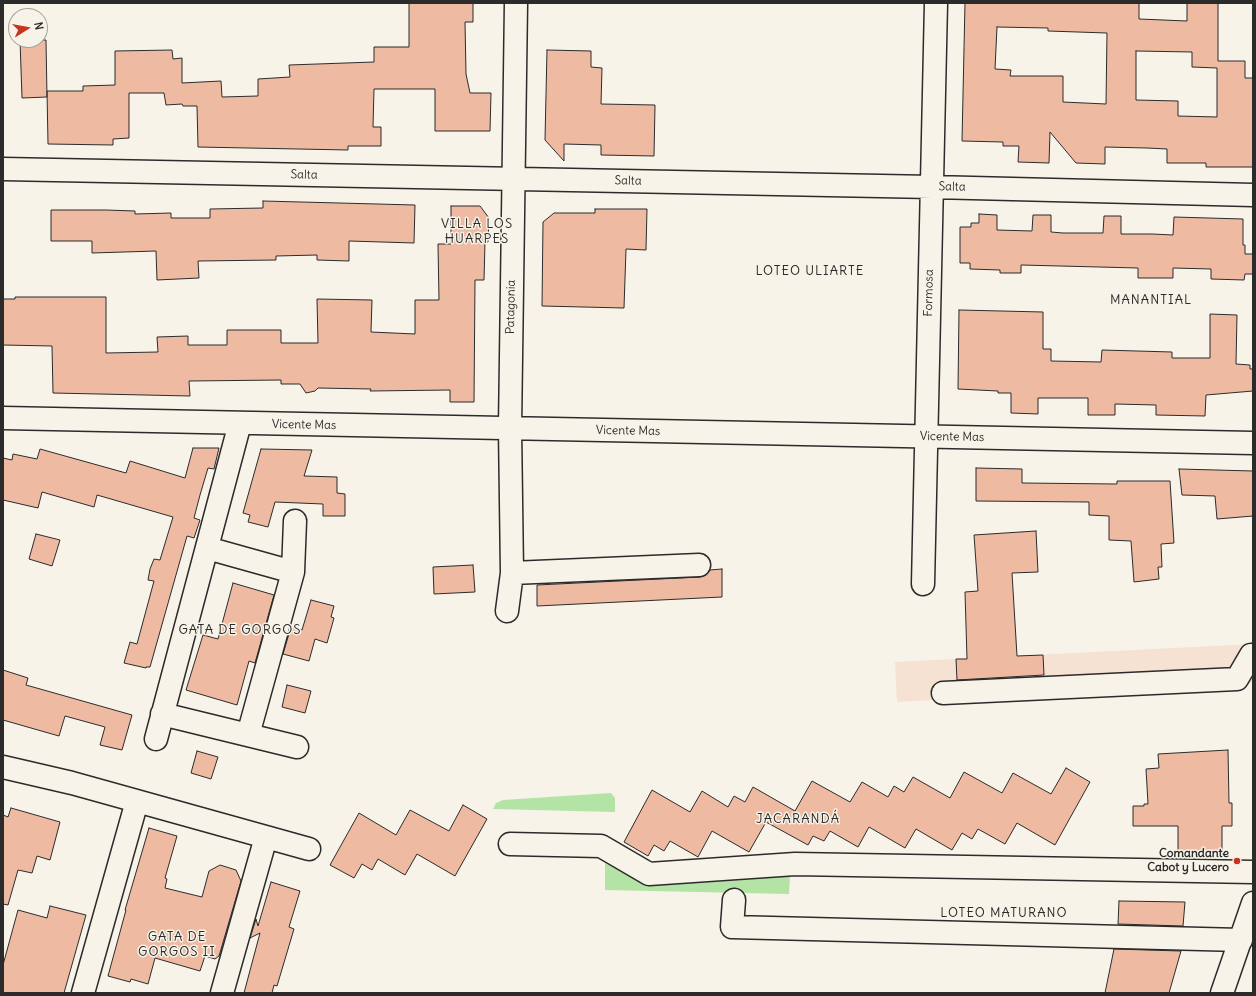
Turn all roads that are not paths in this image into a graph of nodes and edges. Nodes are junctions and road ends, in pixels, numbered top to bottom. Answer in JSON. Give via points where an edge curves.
{"nodes":[{"id":1,"x":516,"y":3,"type":"edge"},
{"id":2,"x":936,"y":3,"type":"edge"},
{"id":3,"x":3,"y":169,"type":"edge"},
{"id":4,"x":513,"y":179,"type":"junction"},
{"id":5,"x":932,"y":187,"type":"junction"},
{"id":6,"x":1253,"y":194,"type":"edge"},
{"id":7,"x":3,"y":418,"type":"edge"},
{"id":8,"x":240,"y":423,"type":"junction"},
{"id":9,"x":510,"y":428,"type":"junction"},
{"id":10,"x":926,"y":437,"type":"junction"},
{"id":11,"x":1253,"y":443,"type":"edge"},
{"id":12,"x":295,"y":521,"type":"dead end"},
{"id":13,"x":207,"y":548,"type":"junction"},
{"id":14,"x":699,"y":565,"type":"dead end"},
{"id":15,"x":292,"y":572,"type":"junction"},
{"id":16,"x":512,"y":574,"type":"junction"},
{"id":17,"x":923,"y":584,"type":"dead end"},
{"id":18,"x":507,"y":611,"type":"dead end"},
{"id":19,"x":1253,"y":655,"type":"edge"},
{"id":20,"x":943,"y":693,"type":"dead end"},
{"id":21,"x":162,"y":714,"type":"junction"},
{"id":22,"x":248,"y":735,"type":"junction"},
{"id":23,"x":156,"y":739,"type":"dead end"},
{"id":24,"x":297,"y":747,"type":"dead end"},
{"id":25,"x":3,"y":767,"type":"edge"},
{"id":26,"x":137,"y":801,"type":"junction"},
{"id":27,"x":266,"y":837,"type":"junction"},
{"id":28,"x":510,"y":844,"type":"dead end"},
{"id":29,"x":308,"y":849,"type":"dead end"},
{"id":30,"x":1253,"y":872,"type":"edge"},
{"id":31,"x":734,"y":900,"type":"dead end"},
{"id":32,"x":1252,"y":911,"type":"edge"},
{"id":33,"x":1241,"y":940,"type":"junction"},
{"id":34,"x":83,"y":993,"type":"edge"},
{"id":35,"x":222,"y":993,"type":"edge"},
{"id":36,"x":1222,"y":993,"type":"edge"}],
"edges":[{"from":1,"to":4,"type":"street","name":"Patagonia"},
{"from":2,"to":5,"type":"street","name":"Formosa"},
{"from":3,"to":4,"type":"street","name":"Salta"},
{"from":4,"to":5,"type":"street","name":"Salta"},
{"from":4,"to":9,"type":"street","name":"Patagonia"},
{"from":5,"to":6,"type":"street","name":"Salta"},
{"from":5,"to":10,"type":"street","name":"Formosa"},
{"from":7,"to":8,"type":"street","name":"Vicente Mas"},
{"from":8,"to":9,"type":"street","name":"Vicente Mas"},
{"from":8,"to":13,"type":"street"},
{"from":9,"to":10,"type":"street","name":"Vicente Mas"},
{"from":9,"to":16,"type":"street","name":"Patagonia"},
{"from":10,"to":11,"type":"street","name":"Vicente Mas"},
{"from":10,"to":17,"type":"street","name":"Formosa"},
{"from":12,"to":15,"type":"street"},
{"from":13,"to":15,"type":"street"},
{"from":13,"to":21,"type":"street"},
{"from":14,"to":16,"type":"street"},
{"from":15,"to":22,"type":"street"},
{"from":16,"to":18,"type":"street","name":"Patagonia"},
{"from":19,"to":20,"type":"street","via":[[1237,679]]},
{"from":21,"to":22,"type":"street"},
{"from":21,"to":23,"type":"street"},
{"from":22,"to":24,"type":"street"},
{"from":25,"to":26,"type":"street","via":[[72,782]]},
{"from":26,"to":27,"type":"street"},
{"from":26,"to":34,"type":"street"},
{"from":27,"to":29,"type":"street"},
{"from":27,"to":35,"type":"street"},
{"from":28,"to":30,"type":"street","via":[[600,846],[649,874],[794,864]]},
{"from":31,"to":33,"type":"street","via":[[732,927]]},
{"from":32,"to":33,"type":"street"},
{"from":33,"to":36,"type":"street"}]}
